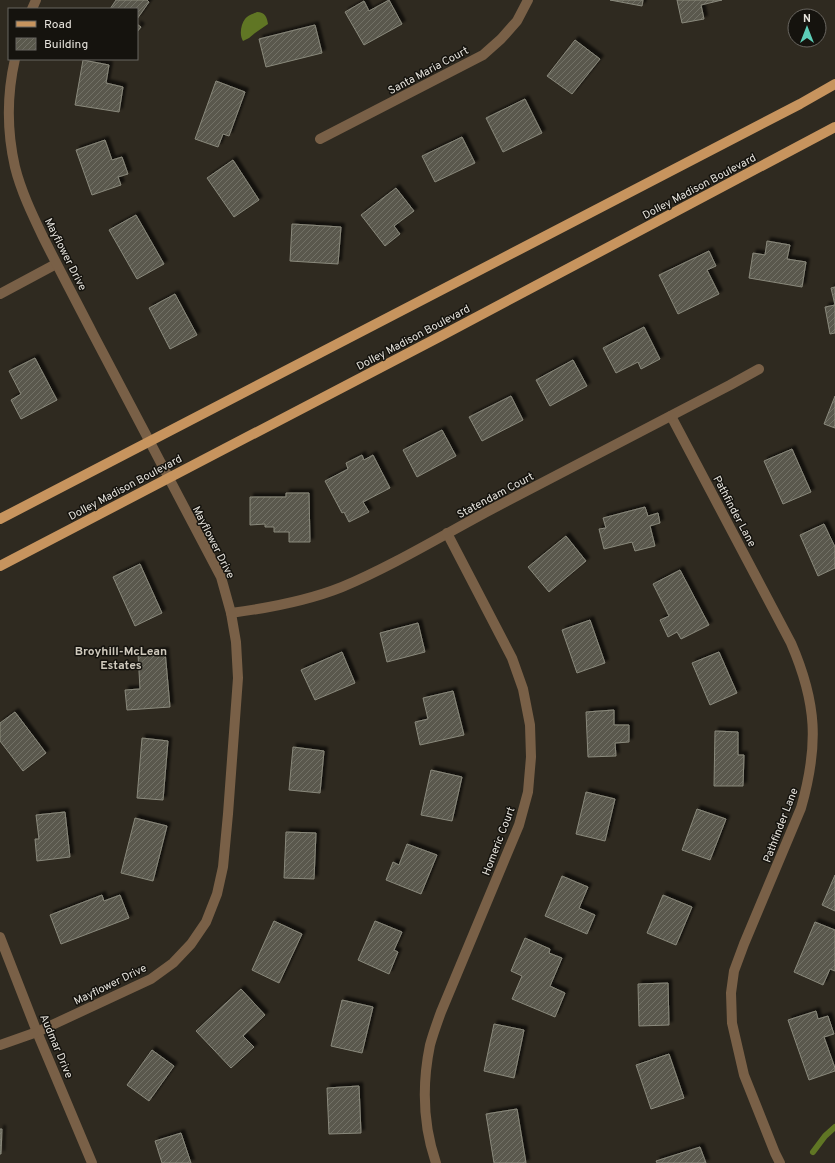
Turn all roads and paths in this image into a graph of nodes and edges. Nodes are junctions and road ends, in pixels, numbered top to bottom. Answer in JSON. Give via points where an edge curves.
{"nodes":[{"id":1,"x":528,"y":0,"type":"edge"},
{"id":2,"x":15,"y":60,"type":"edge"},
{"id":3,"x":835,"y":84,"type":"edge"},
{"id":4,"x":835,"y":127,"type":"edge"},
{"id":5,"x":320,"y":139,"type":"dead end"},
{"id":6,"x":56,"y":264,"type":"junction"},
{"id":7,"x":0,"y":294,"type":"edge"},
{"id":8,"x":759,"y":369,"type":"dead end"},
{"id":9,"x":671,"y":416,"type":"junction"},
{"id":10,"x":149,"y":441,"type":"junction"},
{"id":11,"x":168,"y":478,"type":"junction"},
{"id":12,"x":0,"y":519,"type":"edge"},
{"id":13,"x":447,"y":533,"type":"junction"},
{"id":14,"x":0,"y":566,"type":"edge"},
{"id":15,"x":231,"y":613,"type":"junction"},
{"id":16,"x":0,"y":937,"type":"edge"},
{"id":17,"x":38,"y":1032,"type":"junction"},
{"id":18,"x":0,"y":1044,"type":"edge"},
{"id":19,"x":92,"y":1163,"type":"edge"},
{"id":20,"x":436,"y":1163,"type":"edge"},
{"id":21,"x":780,"y":1163,"type":"edge"}],
"edges":[{"from":1,"to":5,"type":"street","name":"Santa Maria Court","via":[[517,21],[501,40],[482,55]]},
{"from":2,"to":6,"type":"street","name":"Mayflower Drive","via":[[8,105],[15,166],[21,188]]},
{"from":3,"to":10,"type":"main road"},
{"from":4,"to":11,"type":"main road","name":"Dolley Madison Boulevard"},
{"from":6,"to":7,"type":"street"},
{"from":6,"to":10,"type":"street","name":"Mayflower Drive"},
{"from":8,"to":9,"type":"street","name":"Statendam Court"},
{"from":9,"to":13,"type":"street","name":"Statendam Court"},
{"from":9,"to":21,"type":"street","name":"Pathfinder Lane","via":[[791,643],[808,692],[813,741],[808,784],[801,808],[734,971],[731,993],[732,1023],[744,1075]]},
{"from":10,"to":11,"type":"street","name":"Mayflower Drive"},
{"from":10,"to":12,"type":"main road"},
{"from":11,"to":14,"type":"main road","name":"Dolley Madison Boulevard"},
{"from":11,"to":15,"type":"street","name":"Mayflower Drive","via":[[221,577]]},
{"from":13,"to":15,"type":"street","name":"Statendam Court","via":[[342,587],[304,600]]},
{"from":13,"to":20,"type":"street","name":"Homeric Court","via":[[512,658],[523,689],[530,725],[531,757],[528,792],[519,825],[430,1044],[425,1077],[425,1114]]},
{"from":15,"to":17,"type":"street","name":"Mayflower Drive","via":[[238,678],[228,814],[218,894],[206,922],[174,963],[151,979]]},
{"from":16,"to":17,"type":"street","name":"Audmar Drive"},
{"from":17,"to":18,"type":"street","name":"Mayflower Drive"},
{"from":17,"to":19,"type":"street","name":"Audmar Drive"}]}
